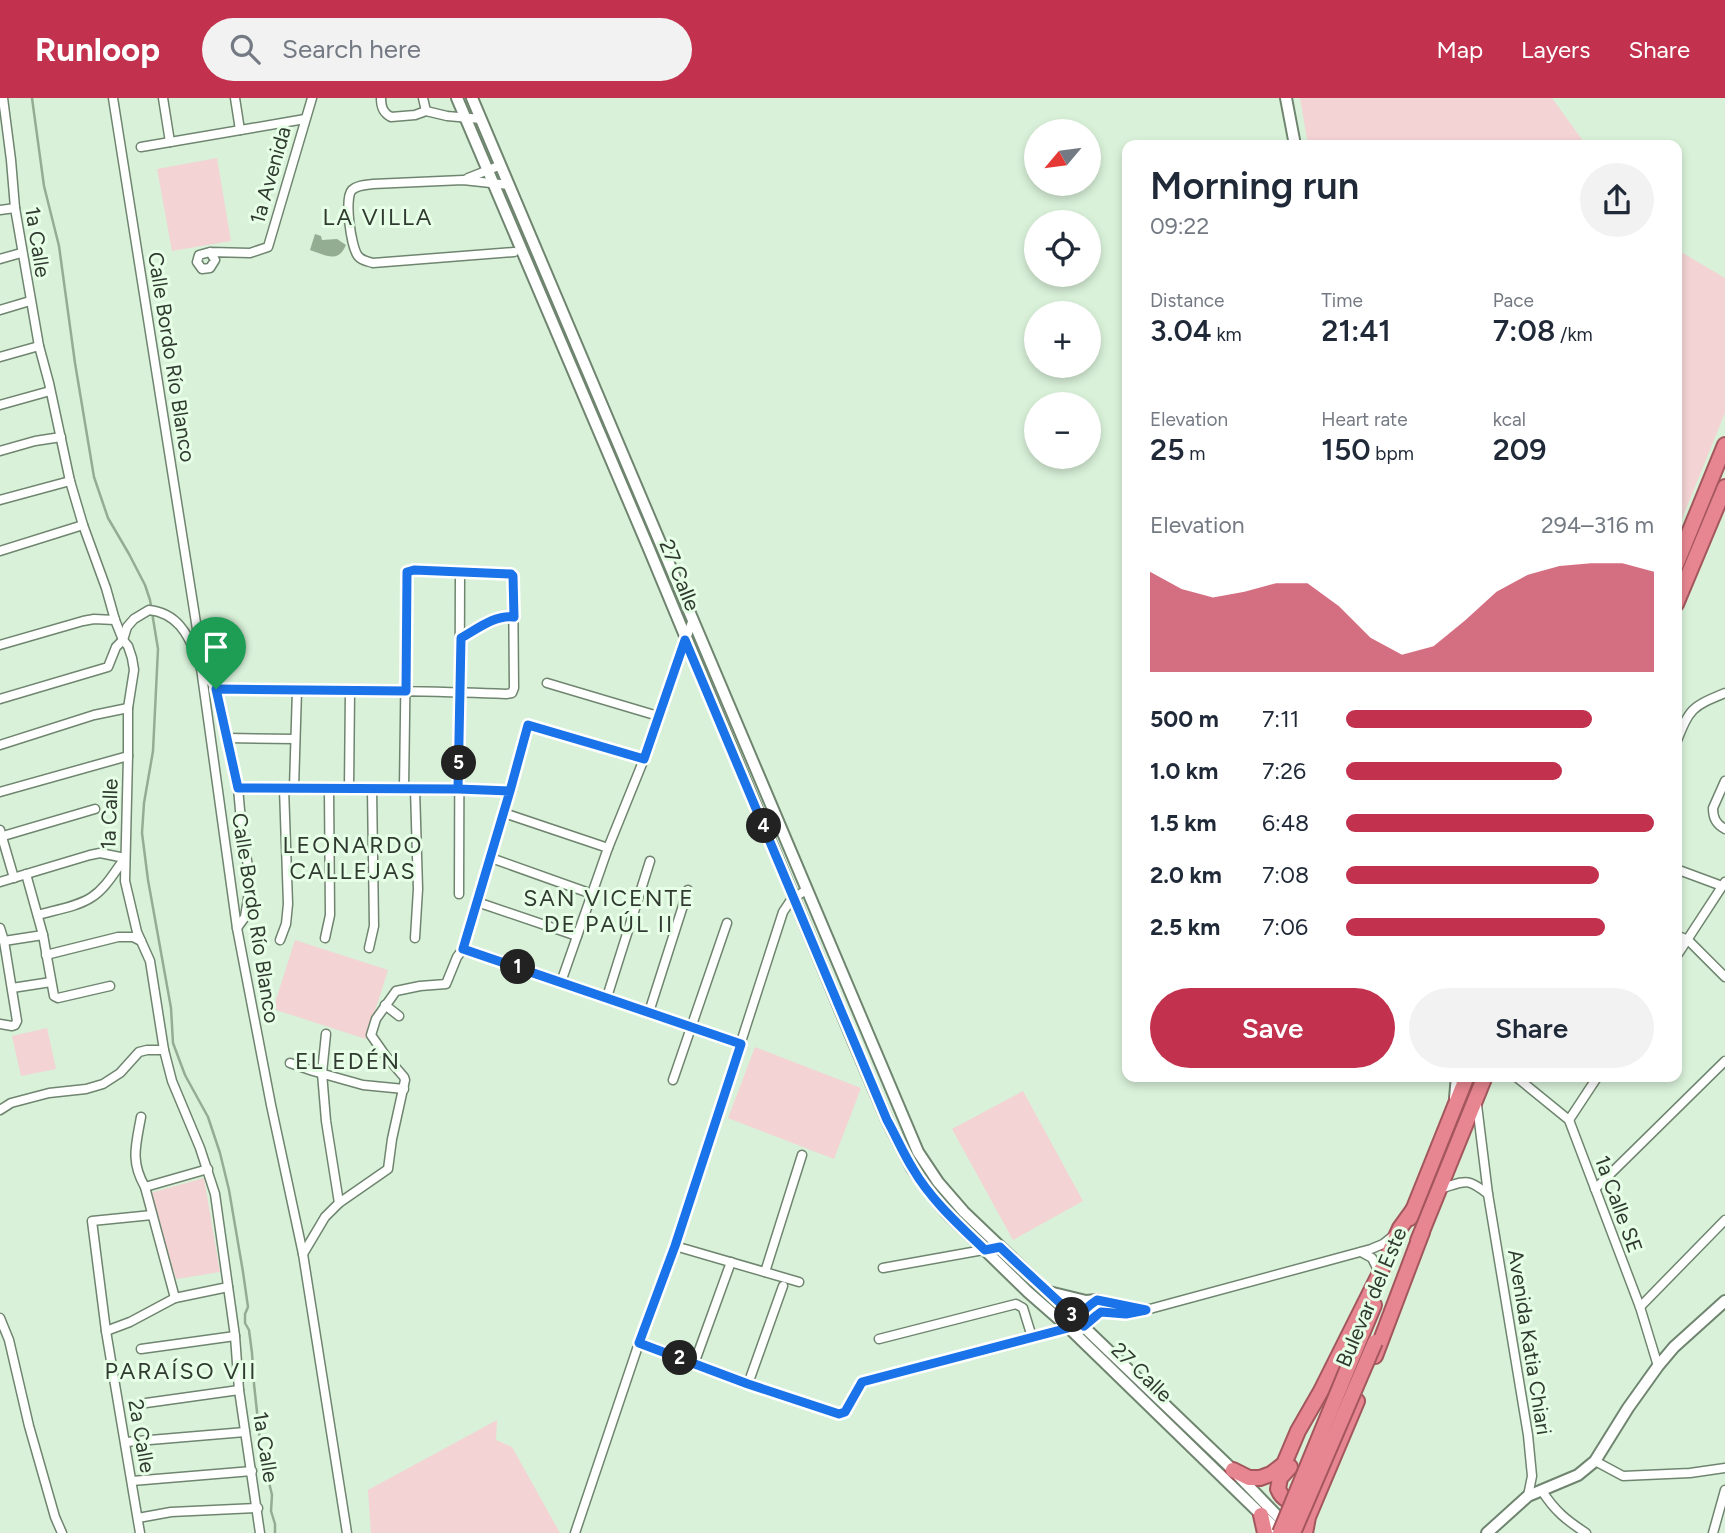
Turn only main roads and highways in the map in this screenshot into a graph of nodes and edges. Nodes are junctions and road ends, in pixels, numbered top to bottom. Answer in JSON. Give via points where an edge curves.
{"nodes":[{"id":1,"x":1725,"y":445,"type":"edge"},
{"id":2,"x":1725,"y":487,"type":"edge"},
{"id":3,"x":1682,"y":550,"type":"edge"},
{"id":4,"x":1682,"y":590,"type":"edge"},
{"id":5,"x":1465,"y":1082,"type":"edge"},
{"id":6,"x":1482,"y":1082,"type":"edge"},
{"id":7,"x":1413,"y":1210,"type":"junction"},
{"id":8,"x":1422,"y":1232,"type":"junction"},
{"id":9,"x":1368,"y":1339,"type":"junction"},
{"id":10,"x":1321,"y":1391,"type":"junction"},
{"id":11,"x":1233,"y":1469,"type":"road end"},
{"id":12,"x":1322,"y":1487,"type":"junction"},
{"id":13,"x":1261,"y":1515,"type":"road end"},
{"id":14,"x":1265,"y":1533,"type":"edge"},
{"id":15,"x":1280,"y":1533,"type":"edge"},
{"id":16,"x":1294,"y":1533,"type":"edge"},
{"id":17,"x":1305,"y":1533,"type":"edge"}],
"edges":[{"from":1,"to":3,"type":"highway"},
{"from":2,"to":4,"type":"highway"},
{"from":5,"to":7,"type":"highway","name":"Bulevar del Este"},
{"from":6,"to":8,"type":"highway","name":"Bulevar del Este"},
{"from":7,"to":9,"type":"highway","name":"Bulevar del Este"},
{"from":7,"to":10,"type":"highway","via":[[1399,1228]]},
{"from":8,"to":9,"type":"highway","name":"Bulevar del Este"},
{"from":8,"to":12,"type":"highway"},
{"from":9,"to":15,"type":"highway","name":"Bulevar del Este","bridge":true},
{"from":9,"to":16,"type":"highway","name":"Bulevar del Este","bridge":true},
{"from":10,"to":11,"type":"highway","via":[[1281,1468],[1255,1478]]},
{"from":10,"to":12,"type":"highway","via":[[1292,1463],[1278,1485],[1284,1498],[1299,1503]]},
{"from":12,"to":17,"type":"highway"},
{"from":13,"to":14,"type":"highway"}]}
